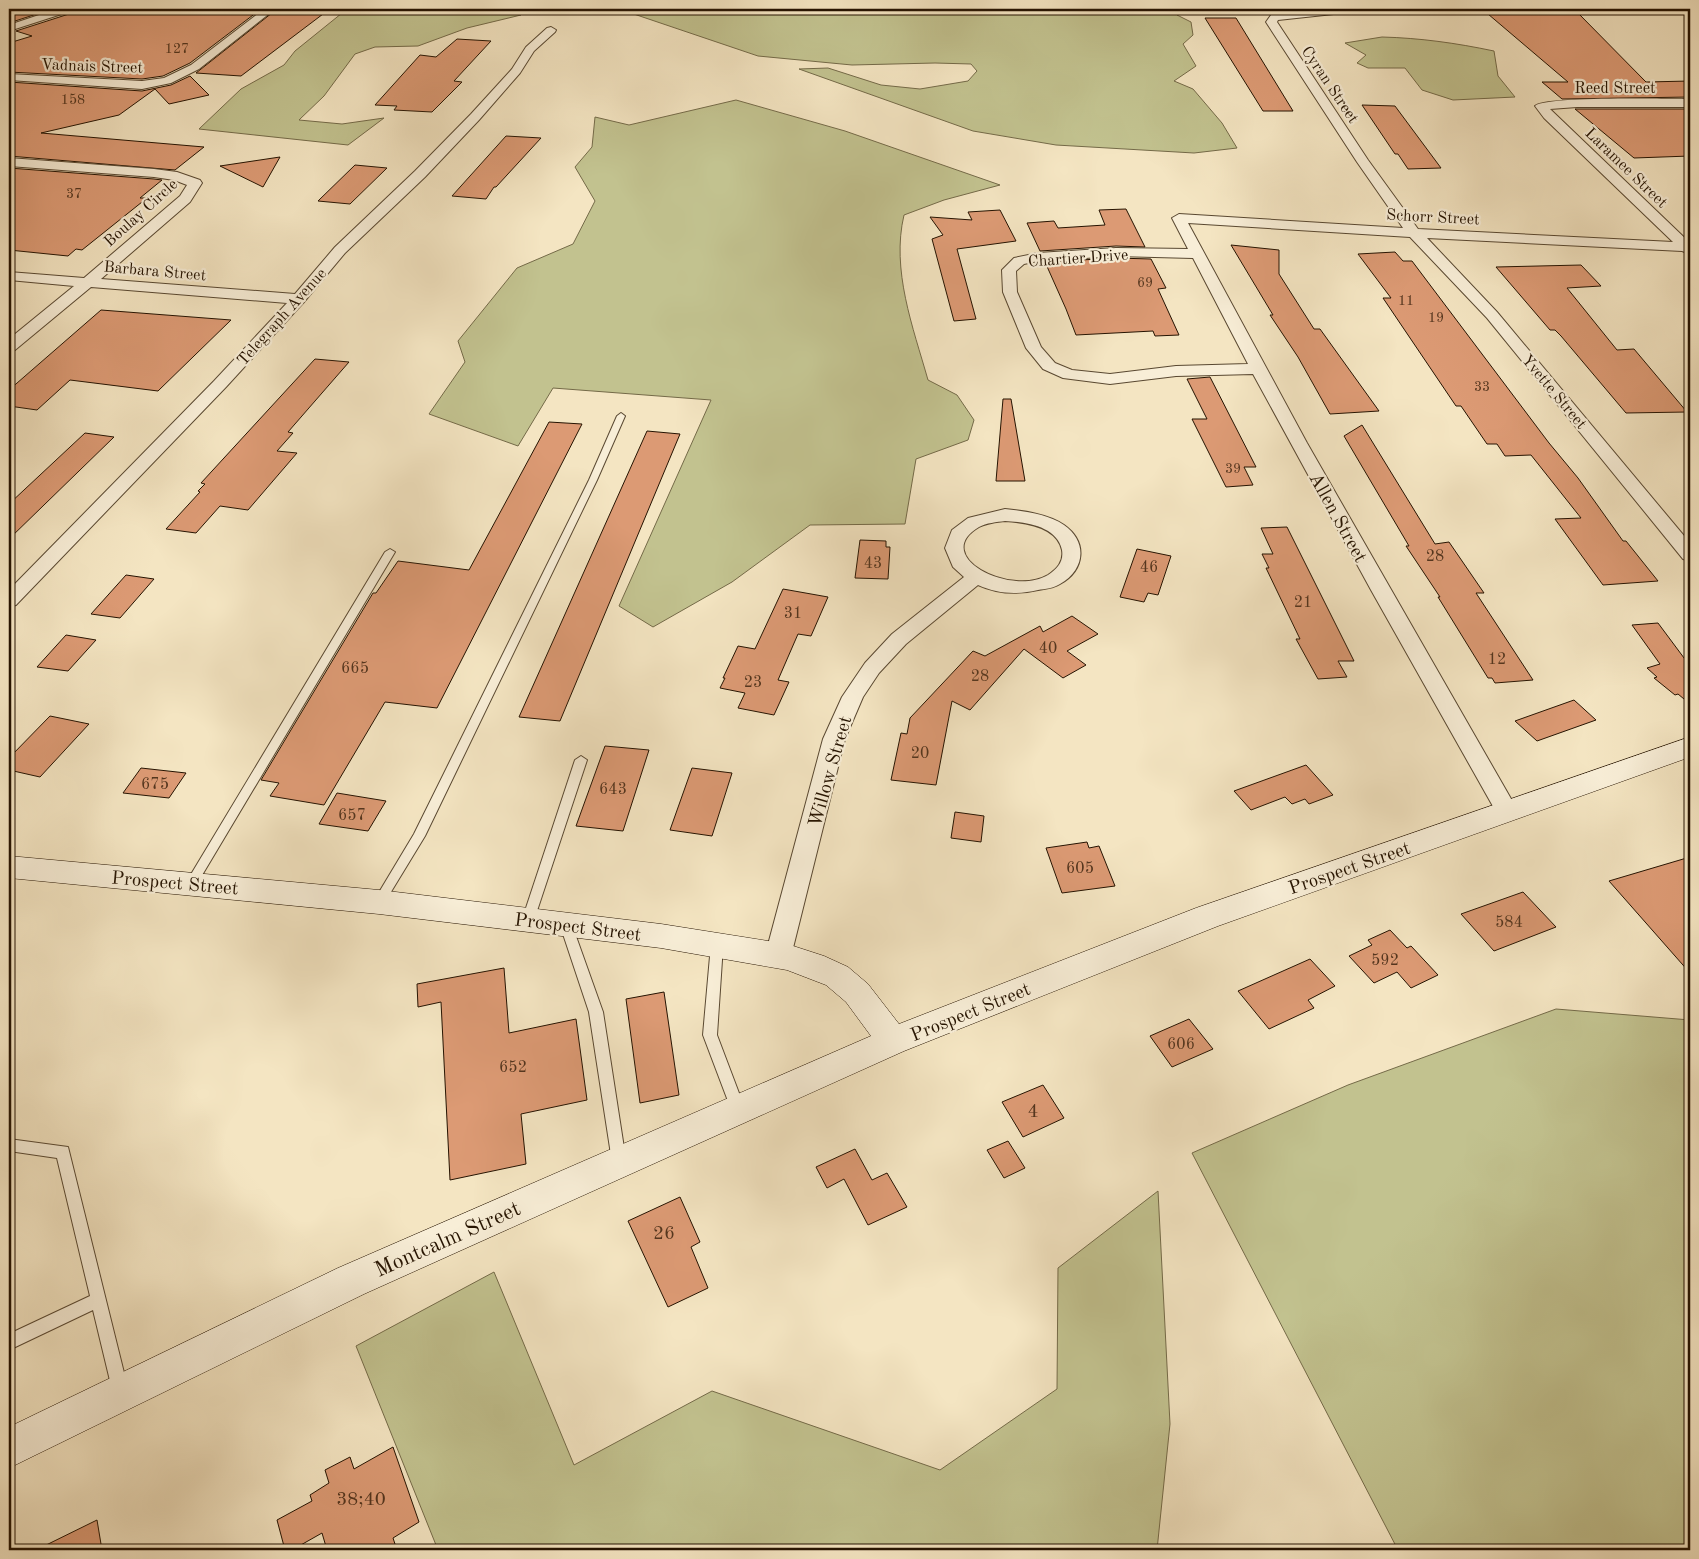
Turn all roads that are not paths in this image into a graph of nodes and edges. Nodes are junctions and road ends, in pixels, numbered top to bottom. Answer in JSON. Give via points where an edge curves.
{"nodes":[{"id":1,"x":67,"y":9,"type":"edge"},
{"id":2,"x":270,"y":9,"type":"edge"},
{"id":3,"x":1352,"y":9,"type":"edge"},
{"id":4,"x":9,"y":28,"type":"edge"},
{"id":5,"x":551,"y":30,"type":"dead end"},
{"id":6,"x":9,"y":77,"type":"edge"},
{"id":7,"x":1690,"y":103,"type":"edge"},
{"id":8,"x":1541,"y":106,"type":"joint"},
{"id":9,"x":9,"y":162,"type":"edge"},
{"id":10,"x":1179,"y":218,"type":"joint"},
{"id":11,"x":1414,"y":233,"type":"junction"},
{"id":12,"x":1688,"y":249,"type":"edge"},
{"id":13,"x":1198,"y":254,"type":"junction"},
{"id":14,"x":9,"y":276,"type":"edge"},
{"id":15,"x":87,"y":282,"type":"junction"},
{"id":16,"x":299,"y":299,"type":"junction"},
{"id":17,"x":9,"y":347,"type":"edge"},
{"id":18,"x":1258,"y":368,"type":"junction"},
{"id":19,"x":621,"y":416,"type":"dead end"},
{"id":20,"x":390,"y":552,"type":"dead end"},
{"id":21,"x":1690,"y":555,"type":"edge"},
{"id":22,"x":976,"y":578,"type":"junction"},
{"id":23,"x":9,"y":601,"type":"edge"},
{"id":24,"x":1690,"y":747,"type":"edge"},
{"id":25,"x":581,"y":760,"type":"dead end"},
{"id":26,"x":1506,"y":811,"type":"junction"},
{"id":27,"x":9,"y":867,"type":"edge"},
{"id":28,"x":191,"y":884,"type":"junction"},
{"id":29,"x":379,"y":902,"type":"junction"},
{"id":30,"x":528,"y":920,"type":"junction"},
{"id":31,"x":566,"y":924,"type":"junction"},
{"id":32,"x":717,"y":945,"type":"junction"},
{"id":33,"x":778,"y":956,"type":"junction"},
{"id":34,"x":893,"y":1041,"type":"junction"},
{"id":35,"x":738,"y":1109,"type":"junction"},
{"id":36,"x":9,"y":1145,"type":"edge"},
{"id":37,"x":619,"y":1161,"type":"junction"},
{"id":38,"x":98,"y":1300,"type":"junction"},
{"id":39,"x":9,"y":1342,"type":"edge"},
{"id":40,"x":121,"y":1394,"type":"junction"},
{"id":41,"x":9,"y":1448,"type":"edge"}],
"edges":[{"from":1,"to":4,"type":"street"},
{"from":2,"to":6,"type":"street","name":"Vadnais Street","via":[[195,67],[166,81],[142,85]]},
{"from":3,"to":11,"type":"street","name":"Cyran Street","via":[[1275,17],[1271,22]]},
{"from":5,"to":16,"type":"street","name":"Telegraph Avenue","via":[[530,49],[516,71],[475,117],[340,250]]},
{"from":7,"to":8,"type":"street","name":"Reed Street"},
{"from":8,"to":12,"type":"street","name":"Laramee Street"},
{"from":9,"to":15,"type":"street","name":"Boulay Circle","via":[[154,173],[196,183],[185,199]]},
{"from":10,"to":11,"type":"street","name":"Schorr Street"},
{"from":10,"to":13,"type":"street","name":"Allen Street"},
{"from":11,"to":12,"type":"street","name":"Schorr Street"},
{"from":11,"to":21,"type":"street","name":"Yvette Street","via":[[1492,315]]},
{"from":13,"to":18,"type":"street","name":"Allen Street"},
{"from":13,"to":18,"type":"street","name":"Chartier Drive","via":[[1116,252],[1038,257],[1020,261],[1008,270],[1010,292],[1034,348],[1049,366],[1069,375],[1110,379],[1176,371]]},
{"from":14,"to":15,"type":"street","name":"Barbara Street"},
{"from":15,"to":16,"type":"street","name":"Barbara Street"},
{"from":15,"to":17,"type":"street","name":"Boulay Circle"},
{"from":16,"to":23,"type":"street","name":"Telegraph Avenue"},
{"from":18,"to":26,"type":"street","name":"Allen Street","via":[[1340,520]]},
{"from":19,"to":29,"type":"lane","via":[[593,480],[419,836]]},
{"from":20,"to":28,"type":"lane"},
{"from":22,"to":22,"type":"street","via":[[1009,587],[1043,584],[1067,569],[1072,548],[1056,529],[1038,520],[1011,515],[984,518],[960,532],[954,545],[961,566]]},
{"from":22,"to":33,"type":"street","name":"Willow Street","via":[[898,638],[860,684],[845,711],[834,739]]},
{"from":24,"to":26,"type":"main road","name":"Prospect Street"},
{"from":25,"to":30,"type":"lane"},
{"from":26,"to":34,"type":"main road","name":"Prospect Street","via":[[1207,917]]},
{"from":27,"to":28,"type":"main road","name":"Prospect Street"},
{"from":28,"to":29,"type":"main road","name":"Prospect Street"},
{"from":29,"to":30,"type":"main road","name":"Prospect Street"},
{"from":30,"to":31,"type":"main road","name":"Prospect Street"},
{"from":31,"to":32,"type":"main road","name":"Prospect Street"},
{"from":31,"to":37,"type":"lane","via":[[596,1012]]},
{"from":32,"to":33,"type":"main road","name":"Prospect Street"},
{"from":32,"to":35,"type":"lane","via":[[710,1035]]},
{"from":33,"to":34,"type":"main road","name":"Prospect Street","via":[[813,965],[837,976],[857,993]]},
{"from":34,"to":35,"type":"main road","name":"Montcalm Street"},
{"from":35,"to":37,"type":"main road","name":"Montcalm Street"},
{"from":36,"to":38,"type":"lane","via":[[63,1152]]},
{"from":37,"to":40,"type":"main road","name":"Montcalm Street","via":[[351,1280]]},
{"from":38,"to":39,"type":"lane"},
{"from":38,"to":40,"type":"lane"},
{"from":40,"to":41,"type":"main road","name":"Montcalm Street"}]}
